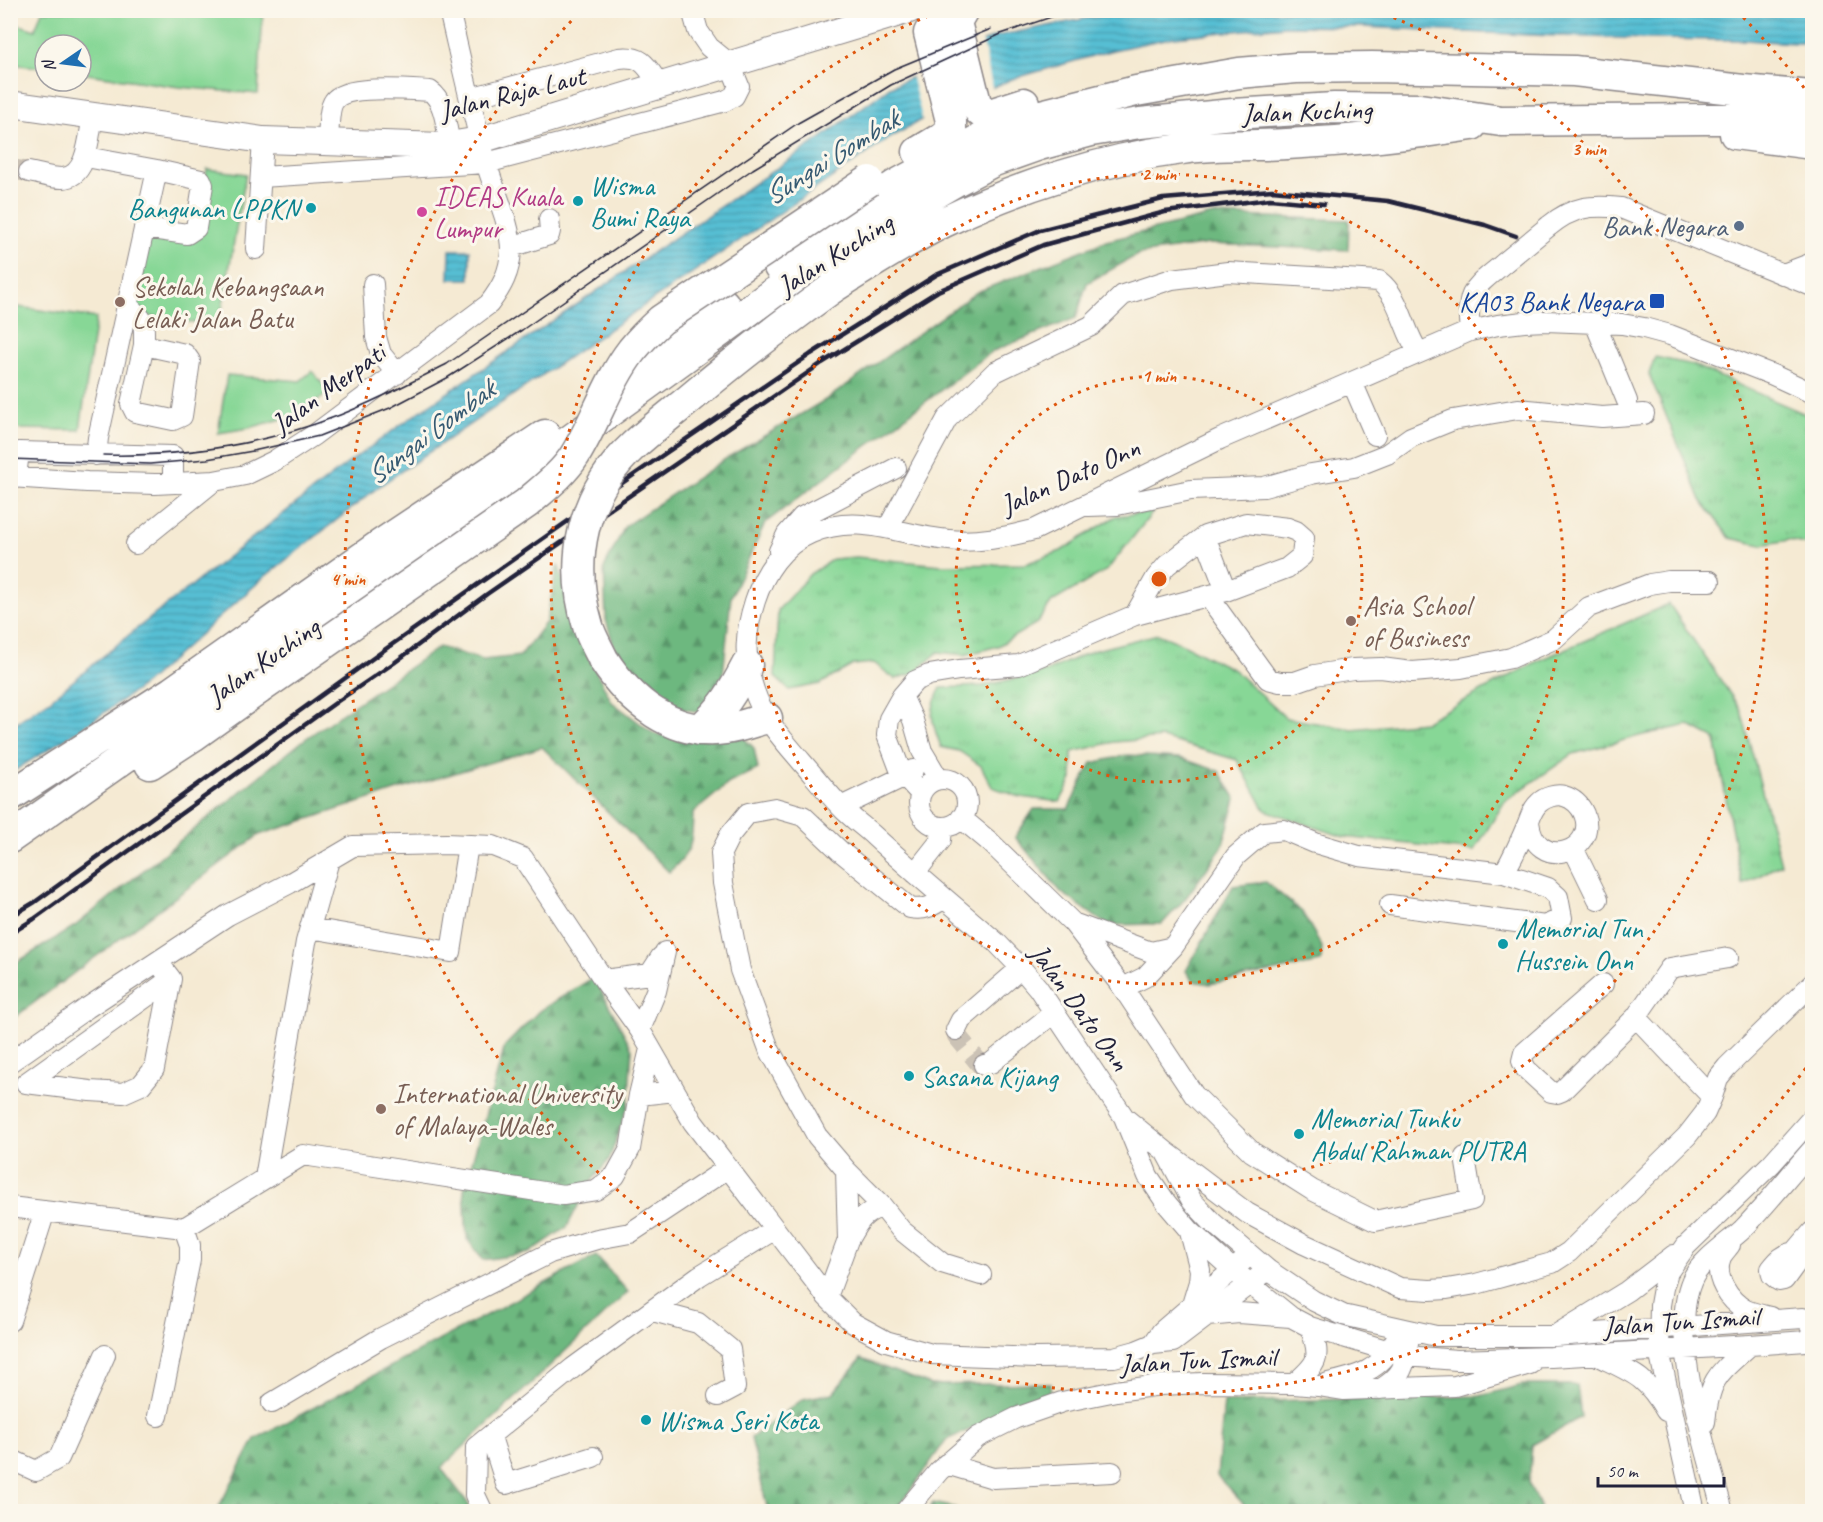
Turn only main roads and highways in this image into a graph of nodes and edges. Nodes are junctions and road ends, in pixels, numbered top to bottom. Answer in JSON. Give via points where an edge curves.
{"nodes":[{"id":1,"x":909,"y":10,"type":"edge"},
{"id":2,"x":948,"y":19,"type":"edge"},
{"id":3,"x":1372,"y":67,"type":"junction"},
{"id":4,"x":1574,"y":71,"type":"junction"},
{"id":5,"x":1812,"y":75,"type":"edge"},
{"id":6,"x":1812,"y":96,"type":"edge"},
{"id":7,"x":10,"y":104,"type":"edge"},
{"id":8,"x":964,"y":114,"type":"junction"},
{"id":9,"x":1812,"y":118,"type":"edge"},
{"id":10,"x":1566,"y":120,"type":"junction"},
{"id":11,"x":1501,"y":121,"type":"junction"},
{"id":12,"x":1812,"y":144,"type":"edge"},
{"id":13,"x":747,"y":665,"type":"road end"},
{"id":14,"x":767,"y":718,"type":"road end"},
{"id":15,"x":699,"y":730,"type":"junction"},
{"id":16,"x":10,"y":796,"type":"edge"},
{"id":17,"x":16,"y":834,"type":"edge"}],
"edges":[{"from":1,"to":7,"type":"main road","name":"Jalan Raja Laut","via":[[660,86],[483,151],[450,144],[263,140]]},
{"from":2,"to":8,"type":"highway"},
{"from":3,"to":4,"type":"highway","name":"Jalan Kuching"},
{"from":3,"to":8,"type":"highway","via":[[1293,58],[1239,59],[1111,80],[990,114]]},
{"from":3,"to":16,"type":"highway","name":"Jalan Kuching","via":[[1239,73],[1136,91],[1041,115],[960,149],[836,225],[538,441],[380,545],[172,692]]},
{"from":4,"to":5,"type":"highway"},
{"from":4,"to":6,"type":"highway","name":"Jalan Kuching"},
{"from":8,"to":17,"type":"highway","bridge":true,"via":[[943,137],[869,181],[661,320],[632,351],[574,456],[526,503],[193,736],[52,826]]},
{"from":9,"to":10,"type":"highway","name":"Jalan Kuching"},
{"from":10,"to":11,"type":"highway","name":"Jalan Kuching"},
{"from":10,"to":12,"type":"highway","via":[[1742,134]]},
{"from":11,"to":15,"type":"highway","bridge":true,"via":[[1414,134],[1185,148],[1140,155],[1064,176],[944,222],[831,289],[752,347],[632,447],[598,490],[580,544],[580,591],[588,627],[603,659],[634,698],[665,719]]},
{"from":11,"to":17,"type":"highway","name":"Jalan Kuching","via":[[1420,109],[1334,108],[1233,114],[1091,131],[994,161],[866,233],[772,294],[486,504]]},
{"from":13,"to":15,"type":"highway","via":[[717,714]]},
{"from":14,"to":15,"type":"highway","via":[[726,729]]}]}
